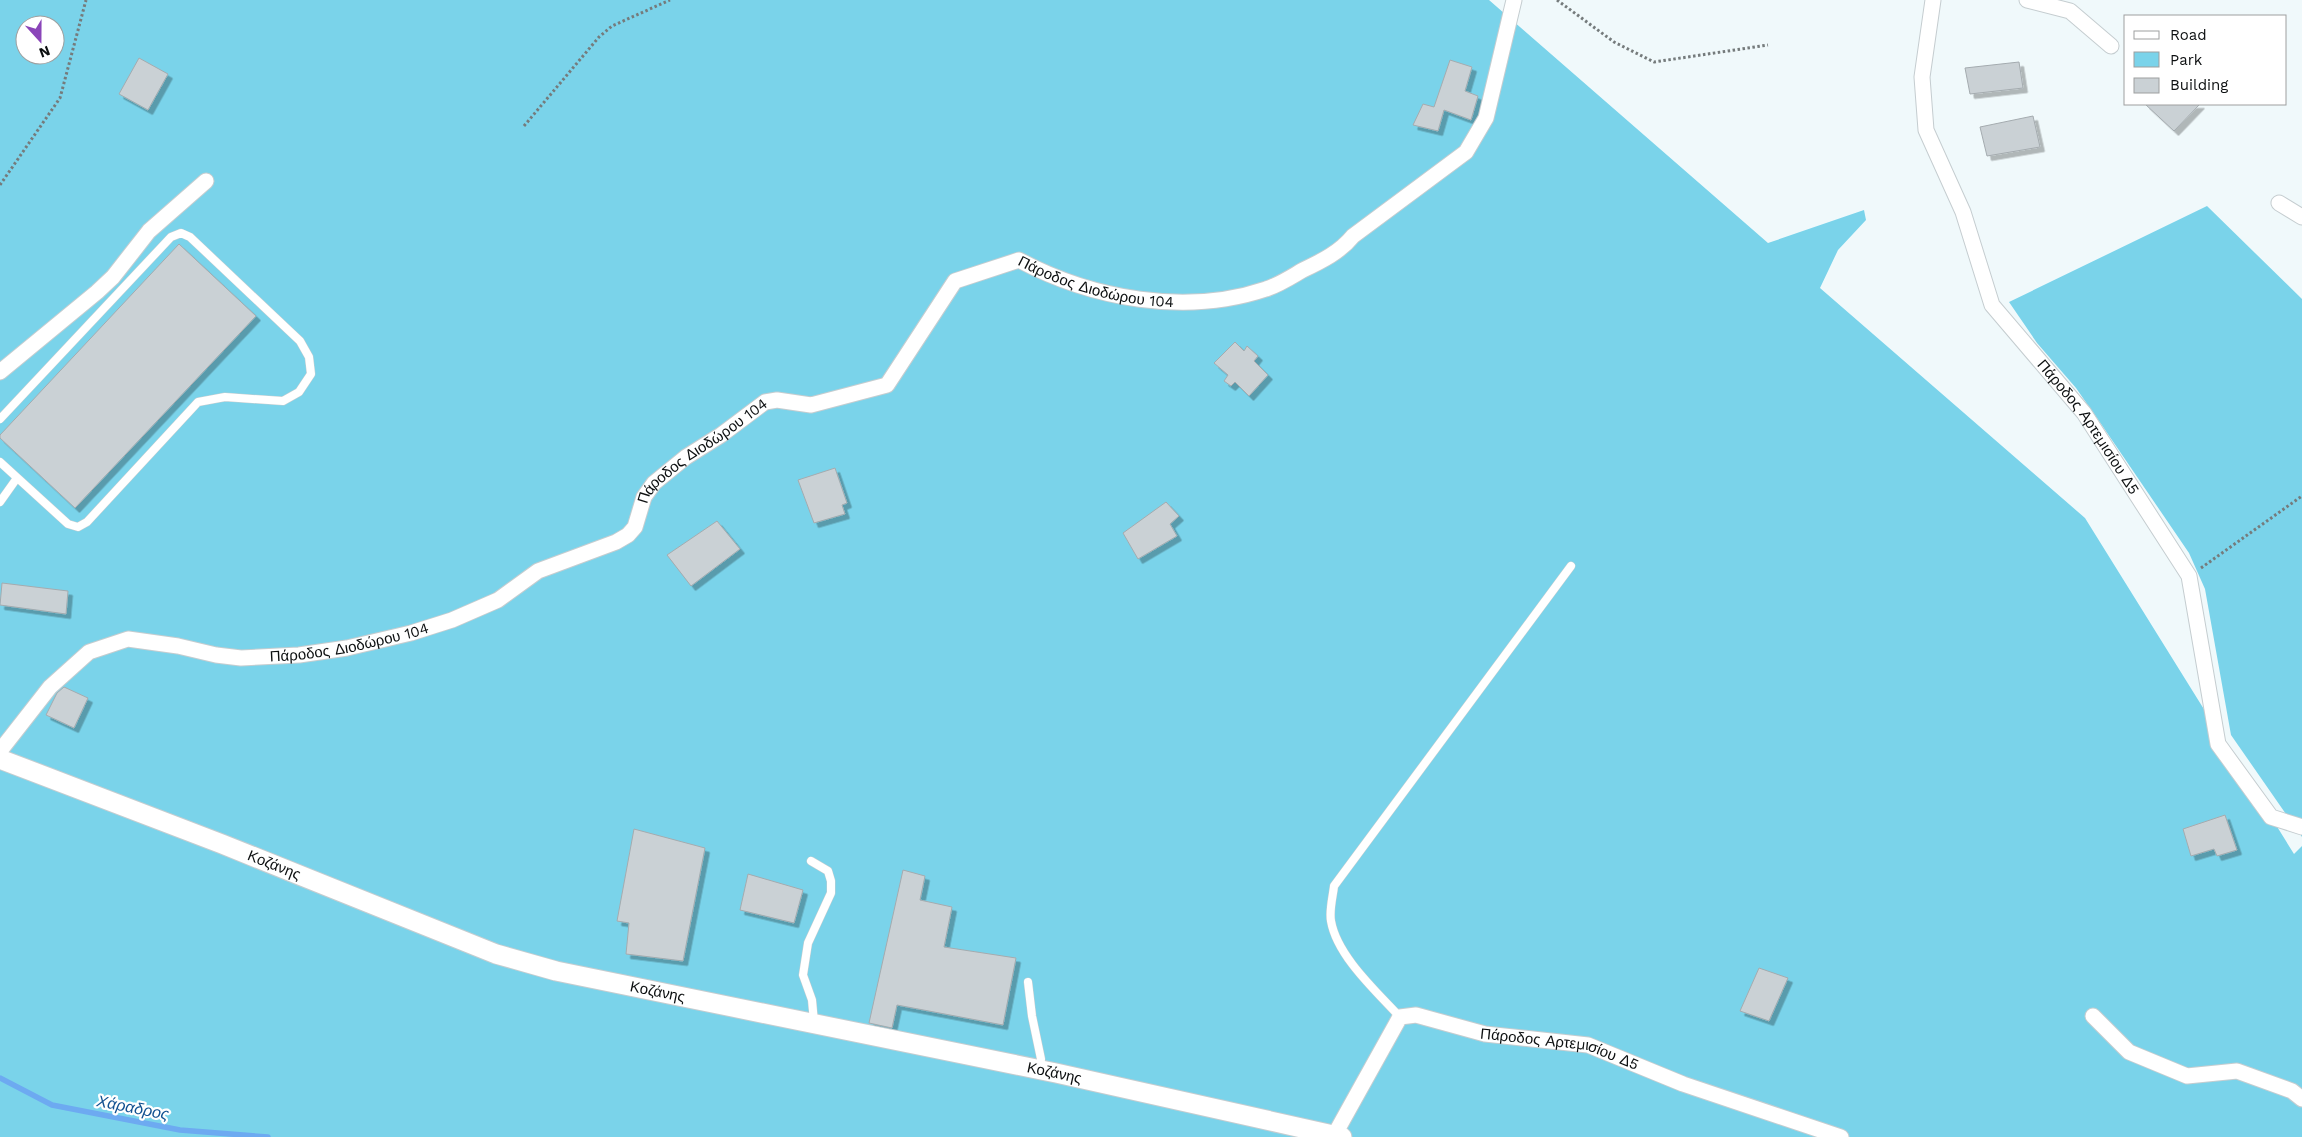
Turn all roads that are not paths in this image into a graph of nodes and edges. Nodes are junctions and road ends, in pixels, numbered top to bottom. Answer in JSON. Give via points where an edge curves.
{"nodes":[{"id":1,"x":1514,"y":0,"type":"edge"},
{"id":2,"x":1932,"y":0,"type":"edge"},
{"id":3,"x":2028,"y":0,"type":"edge"},
{"id":4,"x":2111,"y":46,"type":"dead end"},
{"id":5,"x":206,"y":181,"type":"dead end"},
{"id":6,"x":2279,"y":203,"type":"dead end"},
{"id":7,"x":2302,"y":217,"type":"edge"},
{"id":8,"x":0,"y":372,"type":"edge"},
{"id":9,"x":0,"y":419,"type":"edge"},
{"id":10,"x":0,"y":462,"type":"edge"},
{"id":11,"x":17,"y":478,"type":"junction"},
{"id":12,"x":0,"y":502,"type":"edge"},
{"id":13,"x":1571,"y":566,"type":"dead end"},
{"id":14,"x":0,"y":751,"type":"edge"},
{"id":15,"x":0,"y":759,"type":"edge"},
{"id":16,"x":2302,"y":827,"type":"edge"},
{"id":17,"x":811,"y":861,"type":"dead end"},
{"id":18,"x":1028,"y":982,"type":"dead end"},
{"id":19,"x":2093,"y":1016,"type":"dead end"},
{"id":20,"x":1400,"y":1017,"type":"junction"},
{"id":21,"x":814,"y":1024,"type":"junction"},
{"id":22,"x":1040,"y":1069,"type":"junction"},
{"id":23,"x":2302,"y":1099,"type":"edge"},
{"id":24,"x":1338,"y":1136,"type":"edge"},
{"id":25,"x":1841,"y":1137,"type":"edge"}],
"edges":[{"from":1,"to":14,"type":"street","name":"Πάροδος Διοδώρου 104","via":[[1486,118],[1466,152],[1353,236],[1343,248],[1275,285],[1224,298],[1148,299],[1081,288],[1019,260],[955,281],[887,385],[811,405],[777,400],[765,402],[654,483],[646,492],[638,523],[628,535],[538,571],[490,604],[420,630],[299,656],[229,658],[128,639],[89,652],[50,686]]},
{"from":2,"to":16,"type":"street","name":"Πάροδος Αρτεμισίου Δ5","via":[[1922,77],[1926,130],[1963,212],[1992,305],[2084,413],[2190,576],[2218,744],[2271,817]]},
{"from":3,"to":4,"type":"street","via":[[2070,11]]},
{"from":5,"to":8,"type":"street","via":[[149,230],[97,292]]},
{"from":6,"to":7,"type":"street"},
{"from":9,"to":11,"type":"lane","via":[[171,237],[181,233],[190,236],[300,341],[309,357],[311,374],[298,392],[283,401],[225,397],[198,402],[87,522],[78,527],[68,524]]},
{"from":10,"to":11,"type":"lane"},
{"from":11,"to":12,"type":"lane"},
{"from":13,"to":20,"type":"lane","via":[[1334,886],[1330,920],[1339,944],[1362,976]]},
{"from":15,"to":21,"type":"street","name":"Κοζάνης","via":[[496,954],[575,975]]},
{"from":17,"to":21,"type":"lane","via":[[828,871],[831,881],[831,893],[808,943],[803,974],[812,1000]]},
{"from":18,"to":22,"type":"lane"},
{"from":19,"to":23,"type":"street","via":[[2130,1052],[2187,1076],[2238,1071],[2292,1091]]},
{"from":20,"to":24,"type":"street"},
{"from":20,"to":25,"type":"street","name":"Πάροδος Αρτεμισίου Δ5","via":[[1416,1016],[1484,1034],[1588,1045],[1683,1084]]},
{"from":21,"to":22,"type":"street","name":"Κοζάνης"},
{"from":22,"to":24,"type":"street","name":"Κοζάνης"}]}
